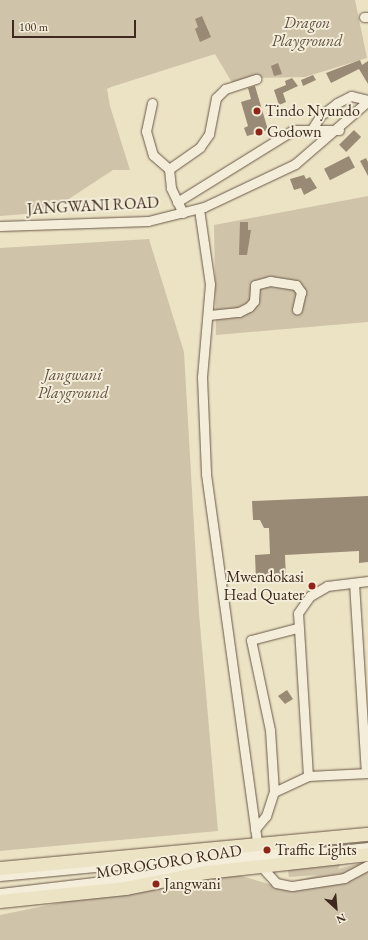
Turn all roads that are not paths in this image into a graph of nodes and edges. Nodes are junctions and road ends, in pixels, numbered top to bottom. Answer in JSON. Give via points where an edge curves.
{"nodes":[{"id":1,"x":256,"y":79,"type":"dead end"},
{"id":2,"x":368,"y":100,"type":"edge"},
{"id":3,"x":152,"y":103,"type":"dead end"},
{"id":4,"x":312,"y":128,"type":"junction"},
{"id":5,"x":338,"y":130,"type":"junction"},
{"id":6,"x":168,"y":169,"type":"junction"},
{"id":7,"x":177,"y":202,"type":"junction"},
{"id":8,"x":199,"y":209,"type":"junction"},
{"id":9,"x":182,"y":213,"type":"junction"},
{"id":10,"x":0,"y":226,"type":"edge"},
{"id":11,"x":297,"y":310,"type":"dead end"},
{"id":12,"x":209,"y":315,"type":"junction"},
{"id":13,"x":368,"y":581,"type":"edge"},
{"id":14,"x":354,"y":582,"type":"junction"},
{"id":15,"x":297,"y":628,"type":"junction"},
{"id":16,"x":367,"y":773,"type":"edge"},
{"id":17,"x":308,"y":776,"type":"junction"},
{"id":18,"x":274,"y":792,"type":"junction"},
{"id":19,"x":255,"y":829,"type":"junction"},
{"id":20,"x":368,"y":834,"type":"edge"},
{"id":21,"x":368,"y":841,"type":"edge"},
{"id":22,"x":368,"y":847,"type":"edge"},
{"id":23,"x":368,"y":854,"type":"edge"},
{"id":24,"x":259,"y":855,"type":"junction"},
{"id":25,"x":368,"y":865,"type":"edge"},
{"id":26,"x":0,"y":868,"type":"edge"},
{"id":27,"x":0,"y":876,"type":"edge"},
{"id":28,"x":0,"y":893,"type":"edge"},
{"id":29,"x":0,"y":901,"type":"edge"}],
"edges":[{"from":1,"to":6,"type":"street","via":[[225,90],[216,98],[209,134],[200,147]]},
{"from":2,"to":4,"type":"street","via":[[351,96],[337,103],[320,116]]},
{"from":2,"to":5,"type":"street","name":"JANGWANI ROAD"},
{"from":3,"to":6,"type":"street","via":[[146,131],[153,155]]},
{"from":4,"to":5,"type":"street"},
{"from":4,"to":7,"type":"street","via":[[293,130]]},
{"from":5,"to":8,"type":"street","name":"JANGWANI ROAD","via":[[274,177]]},
{"from":6,"to":7,"type":"street"},
{"from":7,"to":9,"type":"street"},
{"from":8,"to":9,"type":"street","name":"JANGWANI ROAD"},
{"from":8,"to":12,"type":"street","via":[[207,255]]},
{"from":9,"to":10,"type":"street","name":"JANGWANI ROAD","via":[[148,220]]},
{"from":11,"to":12,"type":"street","via":[[301,292],[296,285],[270,281],[255,284],[254,301],[249,307],[239,312]]},
{"from":12,"to":19,"type":"street","via":[[202,377],[206,474]]},
{"from":13,"to":14,"type":"street"},
{"from":14,"to":15,"type":"street","via":[[327,586],[310,596],[298,613]]},
{"from":14,"to":16,"type":"street"},
{"from":15,"to":17,"type":"street"},
{"from":15,"to":18,"type":"street","via":[[252,640],[270,730]]},
{"from":16,"to":17,"type":"street"},
{"from":17,"to":18,"type":"street"},
{"from":18,"to":19,"type":"street","via":[[266,816]]},
{"from":19,"to":24,"type":"street"},
{"from":20,"to":24,"type":"highway","name":"MOROGORO ROAD"},
{"from":21,"to":24,"type":"street","name":"MOROGORO ROAD"},
{"from":22,"to":24,"type":"street","name":"MOROGORO ROAD"},
{"from":23,"to":24,"type":"highway","name":"MOROGORO ROAD"},
{"from":24,"to":25,"type":"street","via":[[276,883],[292,886],[344,878]]},
{"from":24,"to":26,"type":"highway","name":"MOROGORO ROAD"},
{"from":24,"to":27,"type":"street","name":"MOROGORO ROAD"},
{"from":24,"to":28,"type":"street","name":"MOROGORO ROAD"},
{"from":24,"to":29,"type":"highway","name":"MOROGORO ROAD","via":[[125,888]]}]}
